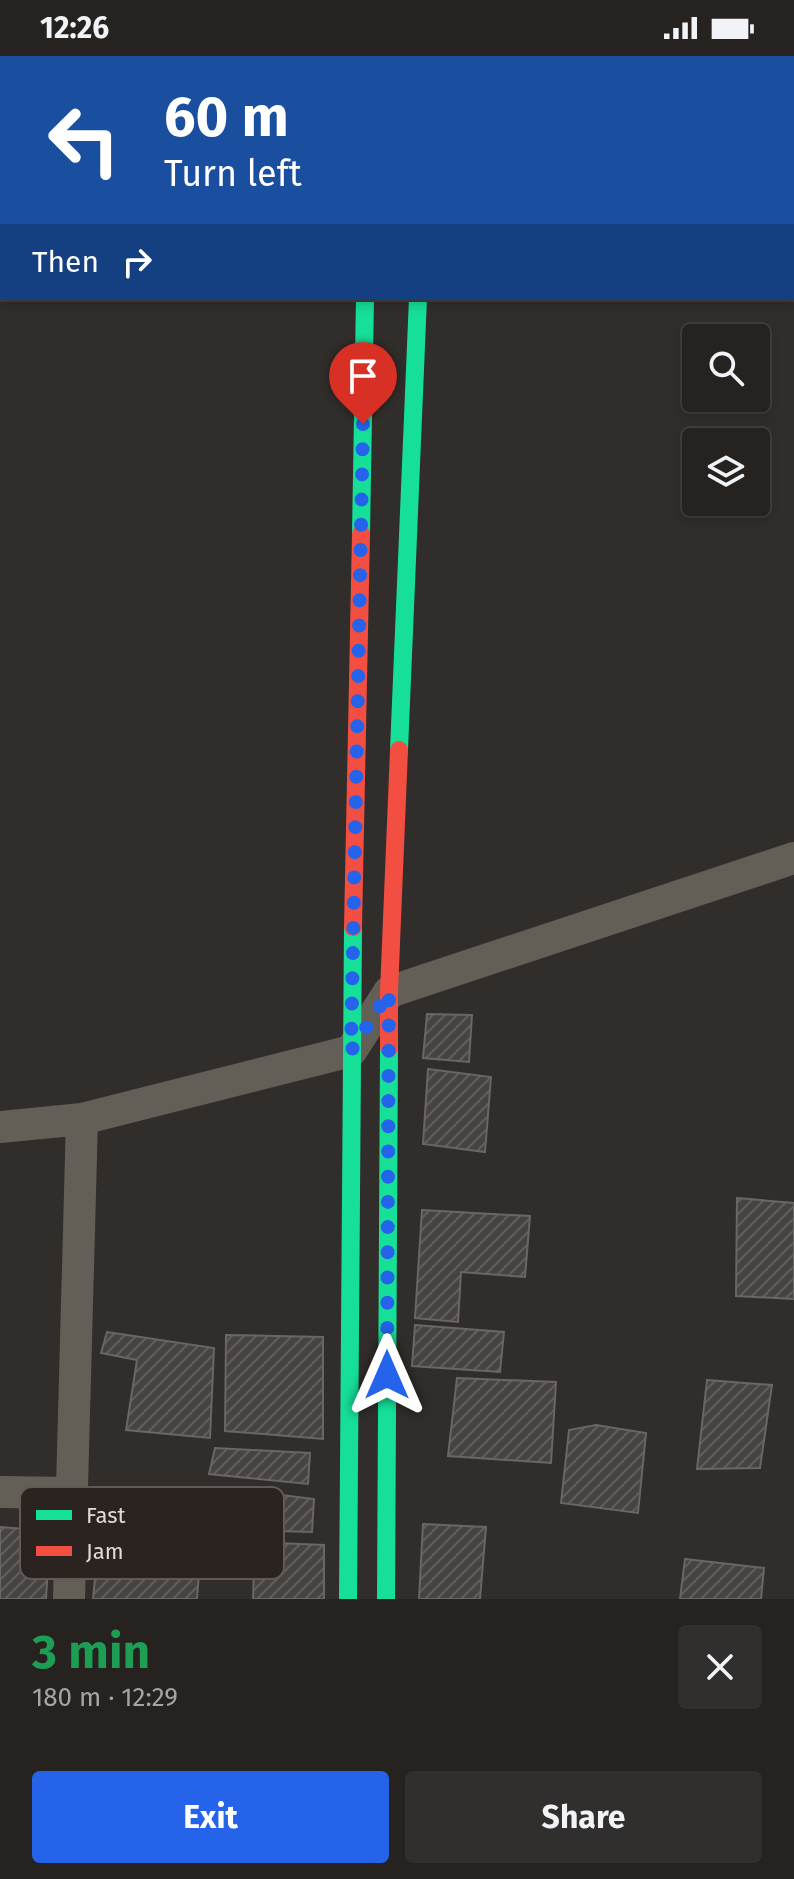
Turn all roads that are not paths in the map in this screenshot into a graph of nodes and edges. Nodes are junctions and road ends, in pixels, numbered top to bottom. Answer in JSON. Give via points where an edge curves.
{"nodes":[{"id":1,"x":365,"y":300,"type":"edge"},
{"id":2,"x":418,"y":300,"type":"edge"},
{"id":3,"x":794,"y":858,"type":"edge"},
{"id":4,"x":389,"y":992,"type":"junction"},
{"id":5,"x":351,"y":1051,"type":"junction"},
{"id":6,"x":82,"y":1119,"type":"junction"},
{"id":7,"x":0,"y":1127,"type":"edge"},
{"id":8,"x":73,"y":1487,"type":"edge"},
{"id":9,"x":0,"y":1492,"type":"edge"},
{"id":10,"x":20,"y":1492,"type":"edge"},
{"id":11,"x":70,"y":1579,"type":"edge"},
{"id":12,"x":69,"y":1599,"type":"edge"},
{"id":13,"x":348,"y":1599,"type":"edge"},
{"id":14,"x":386,"y":1599,"type":"edge"}],
"edges":[{"from":1,"to":5,"type":"street"},
{"from":2,"to":4,"type":"street"},
{"from":3,"to":4,"type":"street"},
{"from":4,"to":5,"type":"street"},
{"from":4,"to":14,"type":"street"},
{"from":5,"to":6,"type":"street"},
{"from":5,"to":13,"type":"street"},
{"from":6,"to":7,"type":"street"},
{"from":6,"to":8,"type":"street"},
{"from":9,"to":10,"type":"street"},
{"from":11,"to":12,"type":"street"}]}
